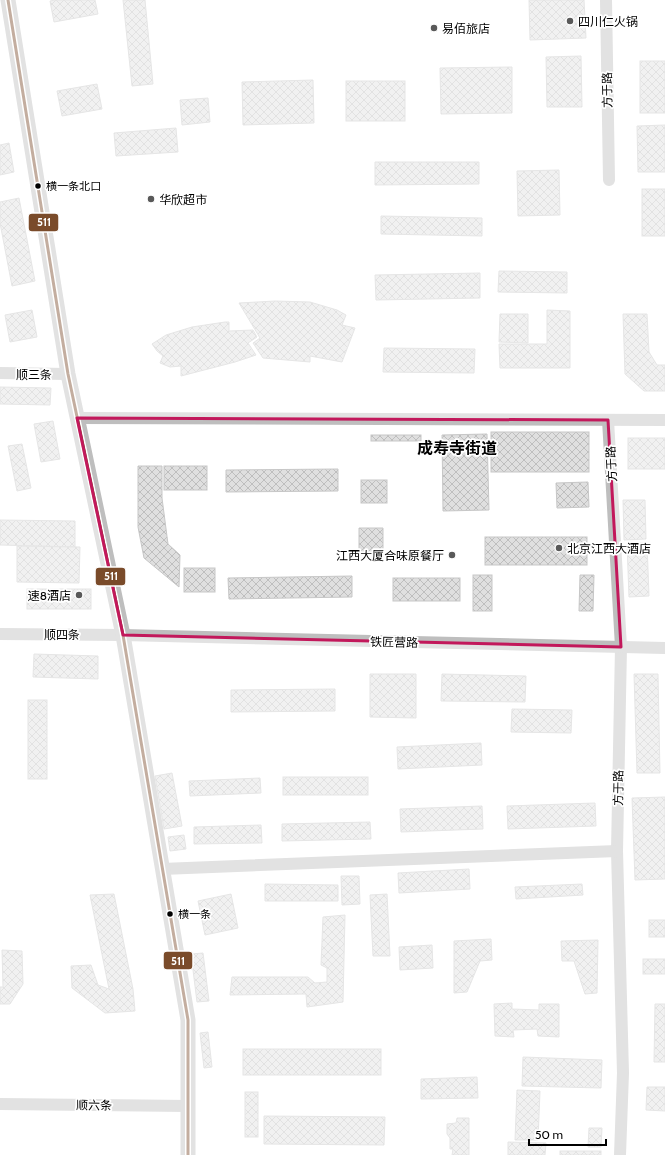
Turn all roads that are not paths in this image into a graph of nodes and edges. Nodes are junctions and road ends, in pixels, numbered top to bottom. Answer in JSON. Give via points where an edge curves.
{"nodes":[{"id":1,"x":8,"y":0,"type":"edge"},
{"id":2,"x":606,"y":0,"type":"edge"},
{"id":3,"x":609,"y":180,"type":"dead end"},
{"id":4,"x":0,"y":373,"type":"edge"},
{"id":5,"x":68,"y":374,"type":"junction"},
{"id":6,"x":77,"y":418,"type":"junction"},
{"id":7,"x":608,"y":420,"type":"junction"},
{"id":8,"x":665,"y":420,"type":"edge"},
{"id":9,"x":0,"y":634,"type":"edge"},
{"id":10,"x":123,"y":634,"type":"junction"},
{"id":11,"x":621,"y":647,"type":"junction"},
{"id":12,"x":665,"y":648,"type":"edge"},
{"id":13,"x":617,"y":851,"type":"junction"},
{"id":14,"x":162,"y":869,"type":"junction"},
{"id":15,"x":0,"y":1104,"type":"edge"},
{"id":16,"x":188,"y":1106,"type":"junction"},
{"id":17,"x":188,"y":1155,"type":"edge"},
{"id":18,"x":620,"y":1155,"type":"edge"}],
"edges":[{"from":1,"to":5,"type":"street"},
{"from":2,"to":3,"type":"street","name":"方于路"},
{"from":4,"to":5,"type":"street","name":"顺三条"},
{"from":5,"to":6,"type":"street"},
{"from":6,"to":7,"type":"street"},
{"from":6,"to":10,"type":"street"},
{"from":7,"to":8,"type":"street"},
{"from":7,"to":11,"type":"street","name":"方于路"},
{"from":9,"to":10,"type":"street","name":"顺四条"},
{"from":10,"to":11,"type":"street","name":"铁匠营路"},
{"from":10,"to":14,"type":"street"},
{"from":11,"to":12,"type":"street","name":"铁匠营路"},
{"from":11,"to":13,"type":"street","name":"方于路"},
{"from":13,"to":14,"type":"street"},
{"from":13,"to":18,"type":"street","name":"方于路","via":[[623,1073]]},
{"from":14,"to":16,"type":"street","via":[[188,1020]]},
{"from":15,"to":16,"type":"street","name":"顺六条"},
{"from":16,"to":17,"type":"street"}]}
